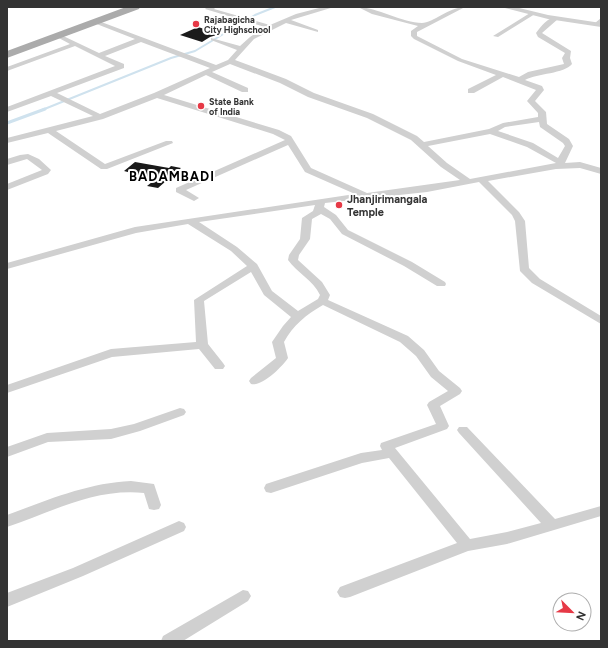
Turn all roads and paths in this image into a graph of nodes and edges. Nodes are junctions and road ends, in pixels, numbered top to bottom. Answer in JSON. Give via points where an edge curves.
{"nodes":[{"id":1,"x":122,"y":7,"type":"edge"},
{"id":2,"x":135,"y":7,"type":"edge"},
{"id":3,"x":213,"y":7,"type":"edge"},
{"id":4,"x":330,"y":7,"type":"edge"},
{"id":5,"x":361,"y":7,"type":"edge"},
{"id":6,"x":462,"y":7,"type":"edge"},
{"id":7,"x":505,"y":7,"type":"edge"},
{"id":8,"x":532,"y":14,"type":"junction"},
{"id":9,"x":556,"y":18,"type":"junction"},
{"id":10,"x":284,"y":20,"type":"junction"},
{"id":11,"x":96,"y":22,"type":"junction"},
{"id":12,"x":600,"y":23,"type":"edge"},
{"id":13,"x":423,"y":25,"type":"junction"},
{"id":14,"x":271,"y":27,"type":"junction"},
{"id":15,"x":316,"y":31,"type":"dead end"},
{"id":16,"x":59,"y":36,"type":"junction"},
{"id":17,"x":496,"y":36,"type":"dead end"},
{"id":18,"x":142,"y":39,"type":"junction"},
{"id":19,"x":213,"y":39,"type":"dead end"},
{"id":20,"x":75,"y":44,"type":"junction"},
{"id":21,"x":242,"y":49,"type":"junction"},
{"id":22,"x":7,"y":50,"type":"edge"},
{"id":23,"x":7,"y":55,"type":"edge"},
{"id":24,"x":100,"y":55,"type":"junction"},
{"id":25,"x":230,"y":61,"type":"junction"},
{"id":26,"x":215,"y":67,"type":"junction"},
{"id":27,"x":7,"y":69,"type":"edge"},
{"id":28,"x":205,"y":72,"type":"junction"},
{"id":29,"x":503,"y":74,"type":"junction"},
{"id":30,"x":519,"y":80,"type":"junction"},
{"id":31,"x":245,"y":90,"type":"dead end"},
{"id":32,"x":471,"y":91,"type":"dead end"},
{"id":33,"x":51,"y":93,"type":"junction"},
{"id":34,"x":157,"y":95,"type":"junction"},
{"id":35,"x":7,"y":110,"type":"edge"},
{"id":36,"x":100,"y":117,"type":"junction"},
{"id":37,"x":541,"y":119,"type":"junction"},
{"id":38,"x":49,"y":130,"type":"junction"},
{"id":39,"x":491,"y":131,"type":"junction"},
{"id":40,"x":7,"y":141,"type":"edge"},
{"id":41,"x":290,"y":142,"type":"junction"},
{"id":42,"x":168,"y":143,"type":"dead end"},
{"id":43,"x":422,"y":145,"type":"junction"},
{"id":44,"x":7,"y":162,"type":"edge"},
{"id":45,"x":560,"y":164,"type":"junction"},
{"id":46,"x":601,"y":171,"type":"edge"},
{"id":47,"x":481,"y":178,"type":"junction"},
{"id":48,"x":467,"y":181,"type":"junction"},
{"id":49,"x":7,"y":187,"type":"edge"},
{"id":50,"x":365,"y":196,"type":"junction"},
{"id":51,"x":194,"y":198,"type":"dead end"},
{"id":52,"x":320,"y":205,"type":"junction"},
{"id":53,"x":190,"y":221,"type":"junction"},
{"id":54,"x":7,"y":266,"type":"edge"},
{"id":55,"x":253,"y":266,"type":"junction"},
{"id":56,"x":440,"y":284,"type":"dead end"},
{"id":57,"x":322,"y":301,"type":"junction"},
{"id":58,"x":297,"y":316,"type":"junction"},
{"id":59,"x":601,"y":321,"type":"edge"},
{"id":60,"x":202,"y":345,"type":"junction"},
{"id":61,"x":219,"y":366,"type":"dead end"},
{"id":62,"x":255,"y":381,"type":"dead end"},
{"id":63,"x":7,"y":389,"type":"edge"},
{"id":64,"x":180,"y":412,"type":"dead end"},
{"id":65,"x":463,"y":430,"type":"dead end"},
{"id":66,"x":7,"y":452,"type":"edge"},
{"id":67,"x":392,"y":453,"type":"junction"},
{"id":68,"x":271,"y":488,"type":"dead end"},
{"id":69,"x":154,"y":505,"type":"dead end"},
{"id":70,"x":600,"y":512,"type":"edge"},
{"id":71,"x":7,"y":521,"type":"edge"},
{"id":72,"x":552,"y":525,"type":"junction"},
{"id":73,"x":179,"y":527,"type":"dead end"},
{"id":74,"x":467,"y":545,"type":"junction"},
{"id":75,"x":344,"y":592,"type":"dead end"},
{"id":76,"x":243,"y":596,"type":"dead end"},
{"id":77,"x":7,"y":600,"type":"edge"},
{"id":78,"x":169,"y":641,"type":"edge"}],
"edges":[{"from":1,"to":22,"type":"main road"},
{"from":2,"to":11,"type":"main road"},
{"from":3,"to":14,"type":"street","via":[[208,9]]},
{"from":4,"to":10,"type":"street"},
{"from":5,"to":13,"type":"street"},
{"from":6,"to":13,"type":"street"},
{"from":7,"to":8,"type":"street"},
{"from":8,"to":9,"type":"street"},
{"from":8,"to":17,"type":"street"},
{"from":9,"to":12,"type":"street"},
{"from":9,"to":30,"type":"street","via":[[539,33],[569,52],[566,58],[568,64]]},
{"from":10,"to":14,"type":"street"},
{"from":10,"to":15,"type":"street"},
{"from":11,"to":16,"type":"main road"},
{"from":11,"to":18,"type":"street"},
{"from":13,"to":29,"type":"street","via":[[414,31],[416,38],[460,60]]},
{"from":14,"to":21,"type":"street","via":[[252,38]]},
{"from":16,"to":20,"type":"street"},
{"from":16,"to":23,"type":"main road"},
{"from":18,"to":24,"type":"street"},
{"from":18,"to":26,"type":"street"},
{"from":19,"to":21,"type":"street"},
{"from":20,"to":24,"type":"street"},
{"from":20,"to":27,"type":"street"},
{"from":21,"to":25,"type":"street"},
{"from":24,"to":33,"type":"street","via":[[122,66]]},
{"from":25,"to":26,"type":"street"},
{"from":25,"to":43,"type":"street","via":[[283,81],[311,95],[370,116],[414,138]]},
{"from":26,"to":28,"type":"street"},
{"from":28,"to":31,"type":"street"},
{"from":28,"to":34,"type":"street"},
{"from":29,"to":30,"type":"street"},
{"from":29,"to":32,"type":"street"},
{"from":30,"to":37,"type":"street","via":[[539,88],[531,101],[542,112]]},
{"from":33,"to":35,"type":"street"},
{"from":33,"to":36,"type":"street"},
{"from":34,"to":36,"type":"street"},
{"from":34,"to":41,"type":"street","via":[[259,126],[288,138]]},
{"from":36,"to":38,"type":"street"},
{"from":37,"to":39,"type":"street","via":[[503,125]]},
{"from":37,"to":45,"type":"street","via":[[543,126],[566,141],[569,146]]},
{"from":38,"to":40,"type":"street"},
{"from":38,"to":42,"type":"street","via":[[104,167]]},
{"from":39,"to":43,"type":"street"},
{"from":39,"to":45,"type":"street","via":[[530,145]]},
{"from":41,"to":50,"type":"street","via":[[308,170]]},
{"from":41,"to":51,"type":"street","via":[[179,190]]},
{"from":43,"to":48,"type":"street"},
{"from":44,"to":49,"type":"street","via":[[29,156],[47,170]]},
{"from":45,"to":46,"type":"street","via":[[580,165]]},
{"from":45,"to":47,"type":"street"},
{"from":47,"to":48,"type":"street"},
{"from":47,"to":59,"type":"street","via":[[520,221],[524,269],[536,281]]},
{"from":48,"to":50,"type":"street","via":[[427,189]]},
{"from":50,"to":52,"type":"street"},
{"from":52,"to":53,"type":"street"},
{"from":52,"to":56,"type":"street","via":[[345,232],[408,264]]},
{"from":52,"to":57,"type":"street","via":[[317,213],[307,218],[305,239],[293,260],[322,287],[326,295]]},
{"from":53,"to":54,"type":"street","via":[[135,230]]},
{"from":53,"to":55,"type":"street","via":[[227,243]]},
{"from":55,"to":58,"type":"street","via":[[268,293]]},
{"from":55,"to":60,"type":"street","via":[[199,300]]},
{"from":57,"to":58,"type":"street"},
{"from":57,"to":67,"type":"street","via":[[404,339],[420,352],[434,374],[456,391],[433,406],[443,426],[386,446]]},
{"from":58,"to":62,"type":"street","via":[[278,342],[282,358],[279,363]]},
{"from":60,"to":61,"type":"street"},
{"from":60,"to":63,"type":"street","via":[[111,353]]},
{"from":64,"to":66,"type":"street","via":[[124,432],[47,438]]},
{"from":65,"to":72,"type":"street"},
{"from":67,"to":68,"type":"street","via":[[361,458]]},
{"from":67,"to":74,"type":"street"},
{"from":69,"to":71,"type":"street","via":[[149,488],[136,485],[112,487],[80,494]]},
{"from":70,"to":72,"type":"street"},
{"from":72,"to":74,"type":"street","via":[[507,538]]},
{"from":73,"to":77,"type":"street"},
{"from":74,"to":75,"type":"street"},
{"from":76,"to":78,"type":"street"}]}
